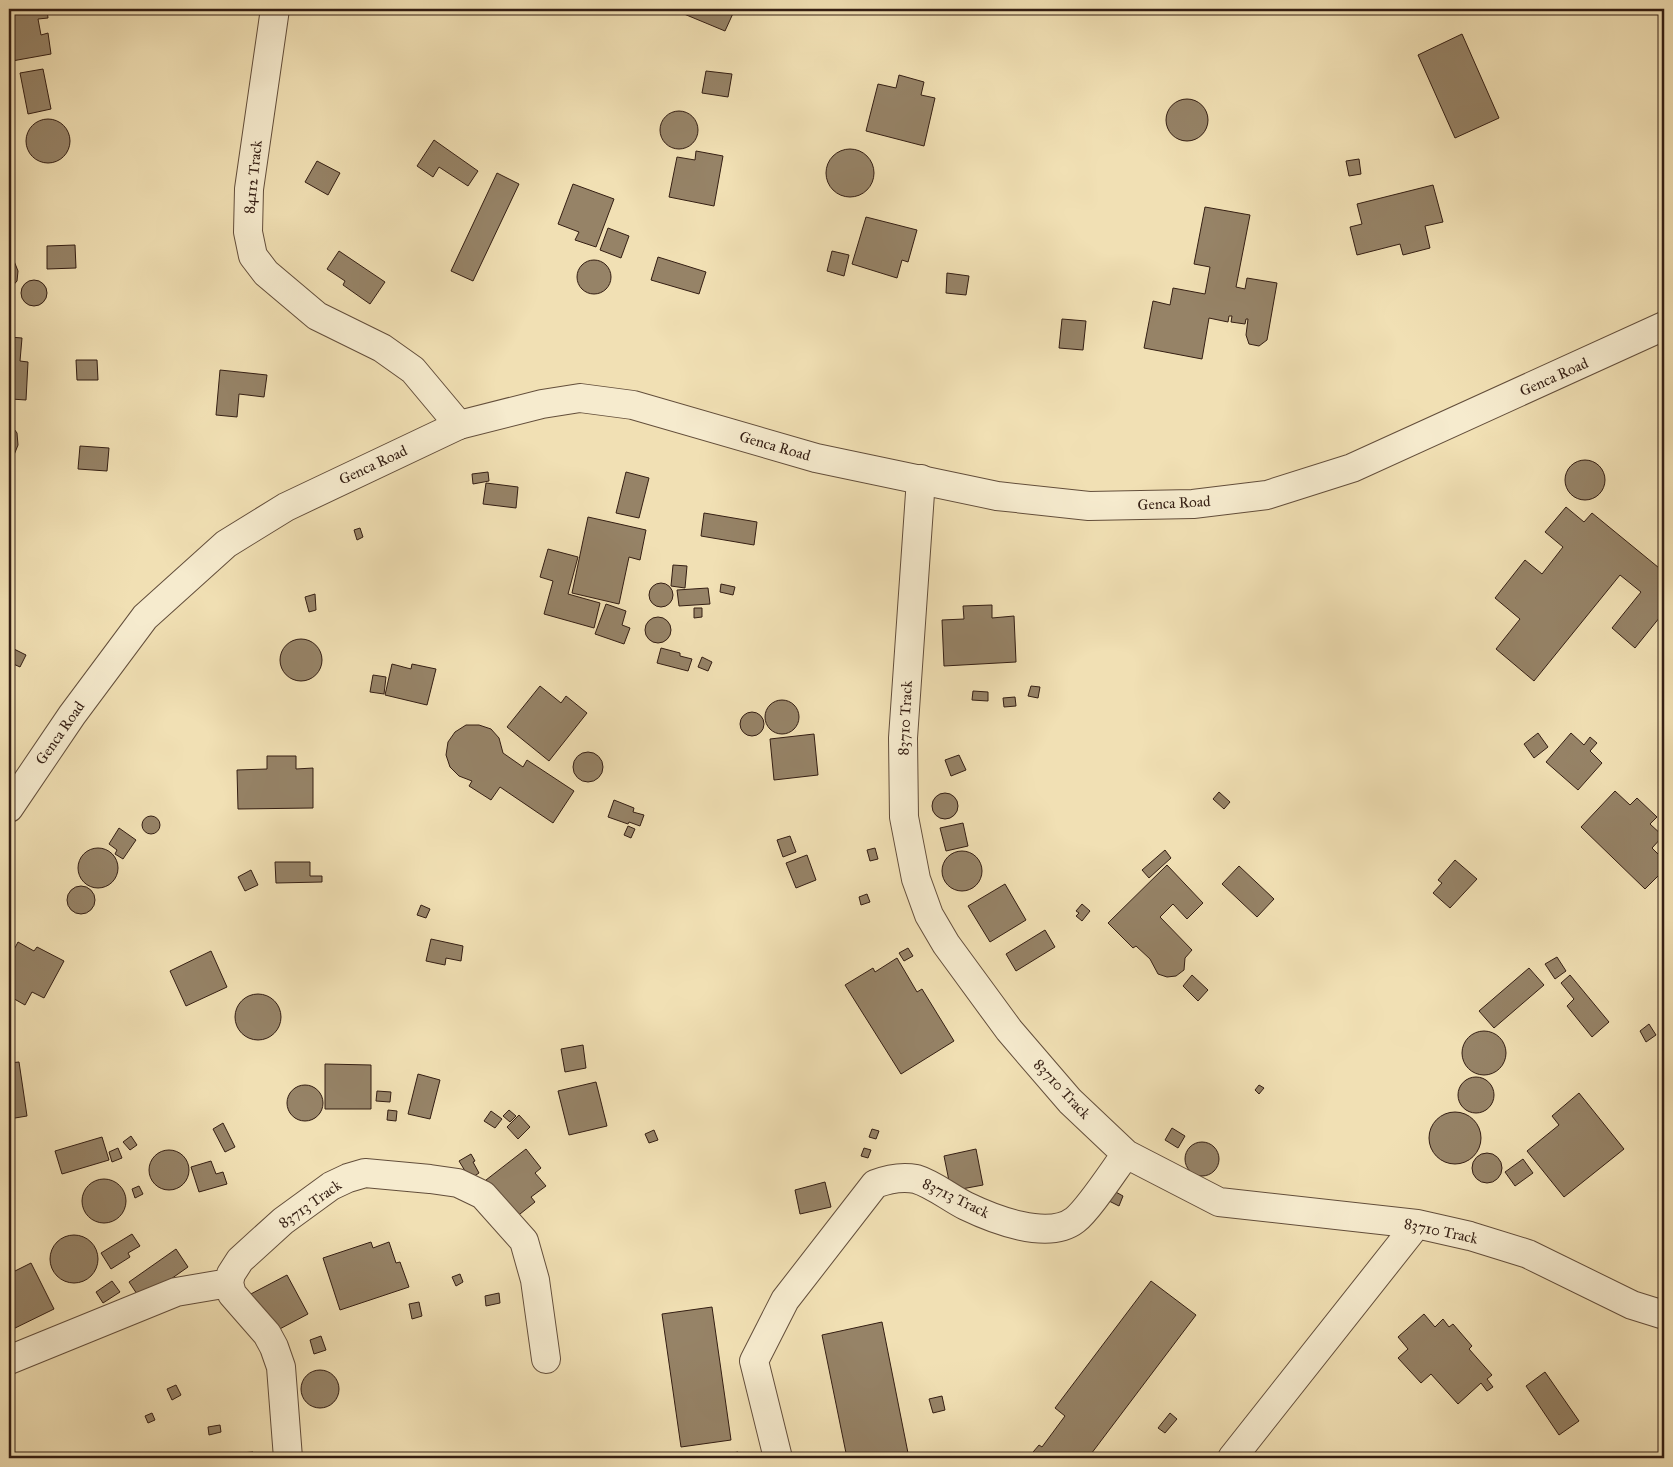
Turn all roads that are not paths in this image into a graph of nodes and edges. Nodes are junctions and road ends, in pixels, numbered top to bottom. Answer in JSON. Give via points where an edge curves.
{"nodes":[{"id":1,"x":275,"y":9,"type":"edge"},
{"id":2,"x":1664,"y":326,"type":"edge"},
{"id":3,"x":458,"y":425,"type":"junction"},
{"id":4,"x":921,"y":479,"type":"junction"},
{"id":5,"x":9,"y":808,"type":"edge"},
{"id":6,"x":1126,"y":1154,"type":"junction"},
{"id":7,"x":1417,"y":1224,"type":"junction"},
{"id":8,"x":229,"y":1283,"type":"junction"},
{"id":9,"x":1664,"y":1314,"type":"edge"},
{"id":10,"x":546,"y":1359,"type":"dead end"},
{"id":11,"x":9,"y":1360,"type":"edge"},
{"id":12,"x":288,"y":1458,"type":"edge"},
{"id":13,"x":778,"y":1458,"type":"edge"},
{"id":14,"x":1232,"y":1458,"type":"edge"}],
"edges":[{"from":1,"to":3,"type":"street","name":"84112 Track","via":[[249,189],[248,232],[253,256],[266,273],[317,316],[382,348],[413,370]]},
{"from":2,"to":4,"type":"street","name":"Genca Road","via":[[1352,468],[1267,495],[1193,504],[1089,506],[997,496]]},
{"from":3,"to":4,"type":"street","name":"Genca Road","via":[[542,404],[589,399],[633,405],[816,458]]},
{"from":3,"to":5,"type":"street","name":"Genca Road","via":[[286,507],[226,544],[145,617],[72,715]]},
{"from":4,"to":6,"type":"street","name":"83710 Track","via":[[903,738],[904,817],[916,879],[929,915],[946,944],[1009,1030],[1070,1100]]},
{"from":6,"to":7,"type":"street","name":"83710 Track","via":[[1219,1202]]},
{"from":6,"to":13,"type":"street","name":"83713 Track","via":[[1075,1220],[1061,1226],[1021,1227],[968,1207],[918,1180],[904,1177],[875,1184],[785,1300],[754,1361]]},
{"from":7,"to":9,"type":"street","name":"83710 Track","via":[[1528,1254],[1632,1305]]},
{"from":7,"to":14,"type":"street"},
{"from":8,"to":10,"type":"street","name":"83713 Track","via":[[240,1260],[283,1221],[331,1186],[348,1178],[380,1173],[458,1183],[483,1195],[524,1241],[535,1280]]},
{"from":8,"to":11,"type":"street","via":[[176,1292]]},
{"from":8,"to":12,"type":"street","via":[[232,1294],[267,1334],[281,1368]]}]}
